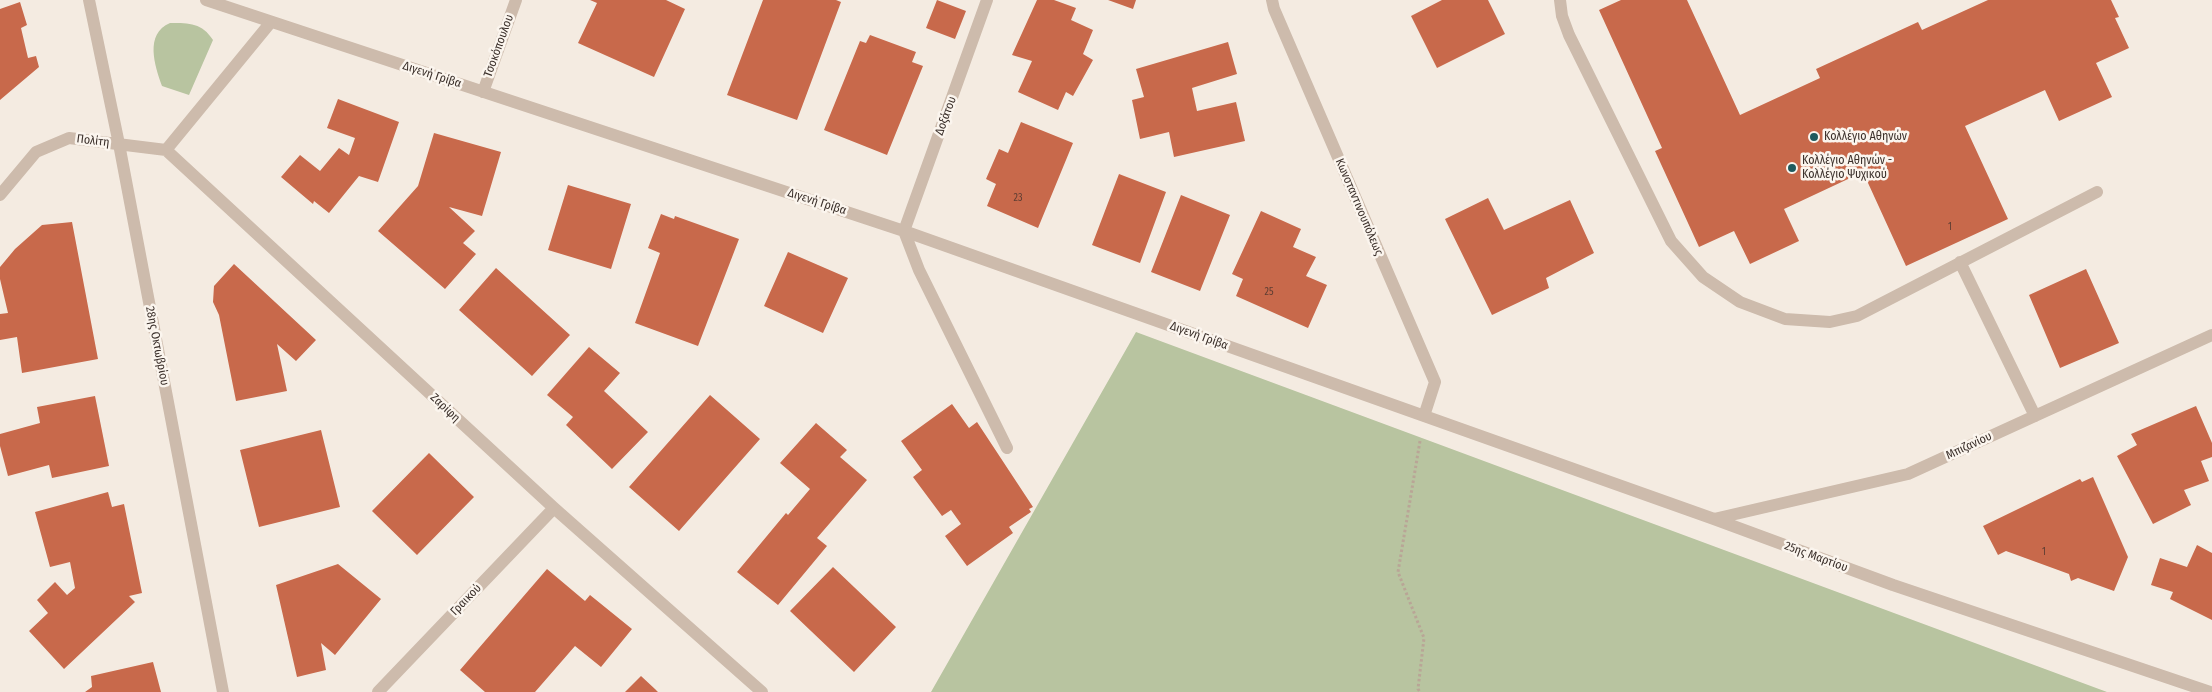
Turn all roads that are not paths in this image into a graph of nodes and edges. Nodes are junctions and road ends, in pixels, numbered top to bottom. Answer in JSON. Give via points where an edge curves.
{"nodes":[{"id":1,"x":89,"y":0,"type":"edge"},
{"id":2,"x":206,"y":0,"type":"edge"},
{"id":3,"x":516,"y":0,"type":"edge"},
{"id":4,"x":987,"y":0,"type":"edge"},
{"id":5,"x":1272,"y":0,"type":"edge"},
{"id":6,"x":1560,"y":0,"type":"edge"},
{"id":7,"x":271,"y":22,"type":"junction"},
{"id":8,"x":483,"y":92,"type":"junction"},
{"id":9,"x":119,"y":144,"type":"junction"},
{"id":10,"x":166,"y":150,"type":"junction"},
{"id":11,"x":2097,"y":192,"type":"dead end"},
{"id":12,"x":0,"y":195,"type":"edge"},
{"id":13,"x":904,"y":231,"type":"junction"},
{"id":14,"x":1960,"y":262,"type":"junction"},
{"id":15,"x":2212,"y":335,"type":"edge"},
{"id":16,"x":1424,"y":416,"type":"junction"},
{"id":17,"x":2035,"y":416,"type":"junction"},
{"id":18,"x":1007,"y":448,"type":"dead end"},
{"id":19,"x":554,"y":508,"type":"junction"},
{"id":20,"x":1714,"y":519,"type":"junction"},
{"id":21,"x":223,"y":692,"type":"edge"},
{"id":22,"x":378,"y":692,"type":"edge"},
{"id":23,"x":762,"y":692,"type":"edge"},
{"id":24,"x":2210,"y":692,"type":"edge"}],
"edges":[{"from":1,"to":9,"type":"street","name":"28ης Οκτωβρίου"},
{"from":2,"to":7,"type":"street","name":"Διγενή Γρίβα"},
{"from":3,"to":8,"type":"street","name":"Τσοκόπουλου"},
{"from":4,"to":13,"type":"street","name":"Δοξάτου"},
{"from":5,"to":16,"type":"street","name":"Κωνσταντινουπόλεως","via":[[1435,382]]},
{"from":6,"to":14,"type":"street","via":[[1569,35],[1670,241],[1703,277],[1740,302],[1785,320],[1830,322],[1857,316]]},
{"from":7,"to":8,"type":"street","name":"Διγενή Γρίβα"},
{"from":7,"to":10,"type":"street"},
{"from":8,"to":13,"type":"street","name":"Διγενή Γρίβα"},
{"from":9,"to":10,"type":"street"},
{"from":9,"to":12,"type":"street","name":"Πολίτη","via":[[69,138],[36,152]]},
{"from":9,"to":21,"type":"street","name":"28ης Οκτωβρίου"},
{"from":10,"to":19,"type":"street","name":"Ζαρίφη"},
{"from":11,"to":14,"type":"street"},
{"from":13,"to":16,"type":"street","name":"Διγενή Γρίβα"},
{"from":13,"to":18,"type":"street","via":[[919,270]]},
{"from":14,"to":17,"type":"street"},
{"from":15,"to":17,"type":"street","name":"Μπιζανίου"},
{"from":16,"to":20,"type":"street","name":"25ης Μαρτίου"},
{"from":17,"to":20,"type":"street","name":"Μπιζανίου","via":[[1908,474]]},
{"from":19,"to":22,"type":"street","name":"Γραικού"},
{"from":19,"to":23,"type":"street","name":"Ζαρίφη"},
{"from":20,"to":24,"type":"street","name":"25ης Μαρτίου","via":[[1893,585]]}]}
